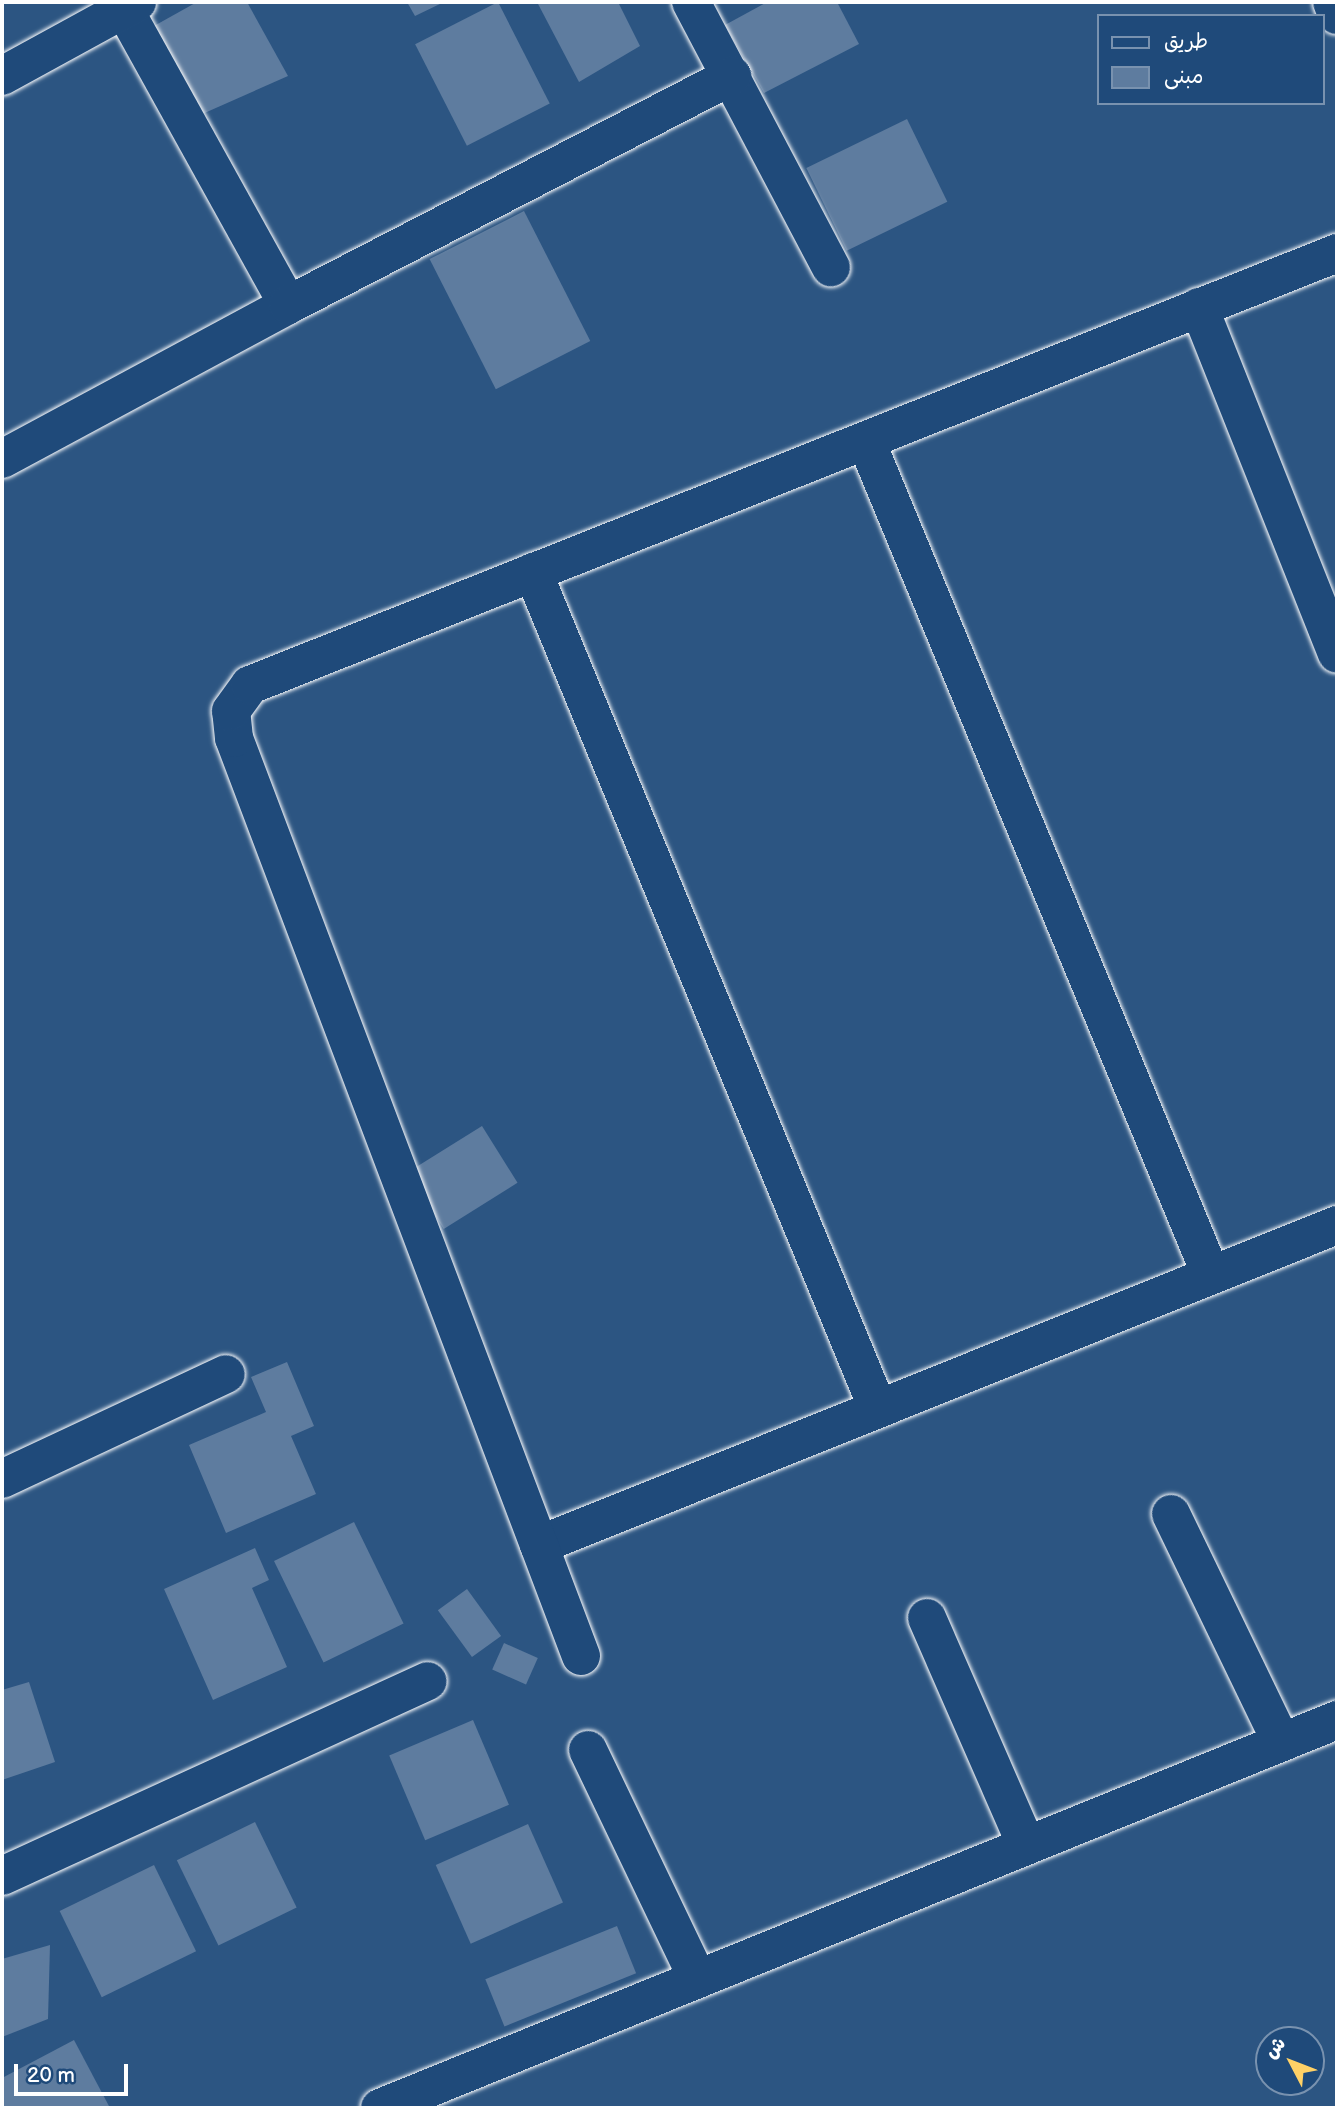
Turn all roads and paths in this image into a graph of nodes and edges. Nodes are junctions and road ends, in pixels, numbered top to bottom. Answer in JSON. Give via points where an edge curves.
{"nodes":[{"id":1,"x":691,"y":2,"type":"edge"},
{"id":2,"x":1332,"y":2,"type":"edge"},
{"id":3,"x":130,"y":5,"type":"edge"},
{"id":4,"x":1337,"y":15,"type":"edge"},
{"id":5,"x":2,"y":76,"type":"edge"},
{"id":6,"x":732,"y":76,"type":"junction"},
{"id":7,"x":1337,"y":253,"type":"edge"},
{"id":8,"x":831,"y":267,"type":"dead end"},
{"id":9,"x":288,"y":305,"type":"junction"},
{"id":10,"x":1199,"y":307,"type":"junction"},
{"id":11,"x":866,"y":440,"type":"junction"},
{"id":12,"x":2,"y":459,"type":"edge"},
{"id":13,"x":533,"y":572,"type":"junction"},
{"id":14,"x":1337,"y":653,"type":"edge"},
{"id":15,"x":1337,"y":1225,"type":"edge"},
{"id":16,"x":1211,"y":1275,"type":"junction"},
{"id":17,"x":226,"y":1374,"type":"dead end"},
{"id":18,"x":878,"y":1409,"type":"junction"},
{"id":19,"x":2,"y":1479,"type":"edge"},
{"id":20,"x":1171,"y":1514,"type":"dead end"},
{"id":21,"x":539,"y":1545,"type":"junction"},
{"id":22,"x":927,"y":1618,"type":"dead end"},
{"id":23,"x":581,"y":1656,"type":"dead end"},
{"id":24,"x":427,"y":1682,"type":"dead end"},
{"id":25,"x":1337,"y":1720,"type":"edge"},
{"id":26,"x":1281,"y":1742,"type":"junction"},
{"id":27,"x":589,"y":1750,"type":"dead end"},
{"id":28,"x":1026,"y":1845,"type":"junction"},
{"id":29,"x":2,"y":1876,"type":"edge"},
{"id":30,"x":697,"y":1977,"type":"junction"},
{"id":31,"x":380,"y":2108,"type":"edge"}],
"edges":[{"from":1,"to":6,"type":"street"},
{"from":2,"to":4,"type":"street"},
{"from":3,"to":5,"type":"street"},
{"from":3,"to":9,"type":"street"},
{"from":6,"to":8,"type":"street"},
{"from":6,"to":9,"type":"street"},
{"from":7,"to":10,"type":"street"},
{"from":9,"to":12,"type":"street"},
{"from":10,"to":11,"type":"street"},
{"from":10,"to":14,"type":"street"},
{"from":11,"to":13,"type":"street"},
{"from":11,"to":16,"type":"street"},
{"from":13,"to":18,"type":"street"},
{"from":13,"to":21,"type":"street","via":[[250,685],[231,712],[234,738]]},
{"from":15,"to":16,"type":"street"},
{"from":16,"to":18,"type":"street"},
{"from":17,"to":19,"type":"street"},
{"from":18,"to":21,"type":"street"},
{"from":20,"to":26,"type":"street"},
{"from":21,"to":23,"type":"street"},
{"from":22,"to":28,"type":"street"},
{"from":24,"to":29,"type":"street"},
{"from":25,"to":26,"type":"street"},
{"from":26,"to":28,"type":"street"},
{"from":27,"to":30,"type":"street"},
{"from":28,"to":30,"type":"street"},
{"from":30,"to":31,"type":"street"}]}
